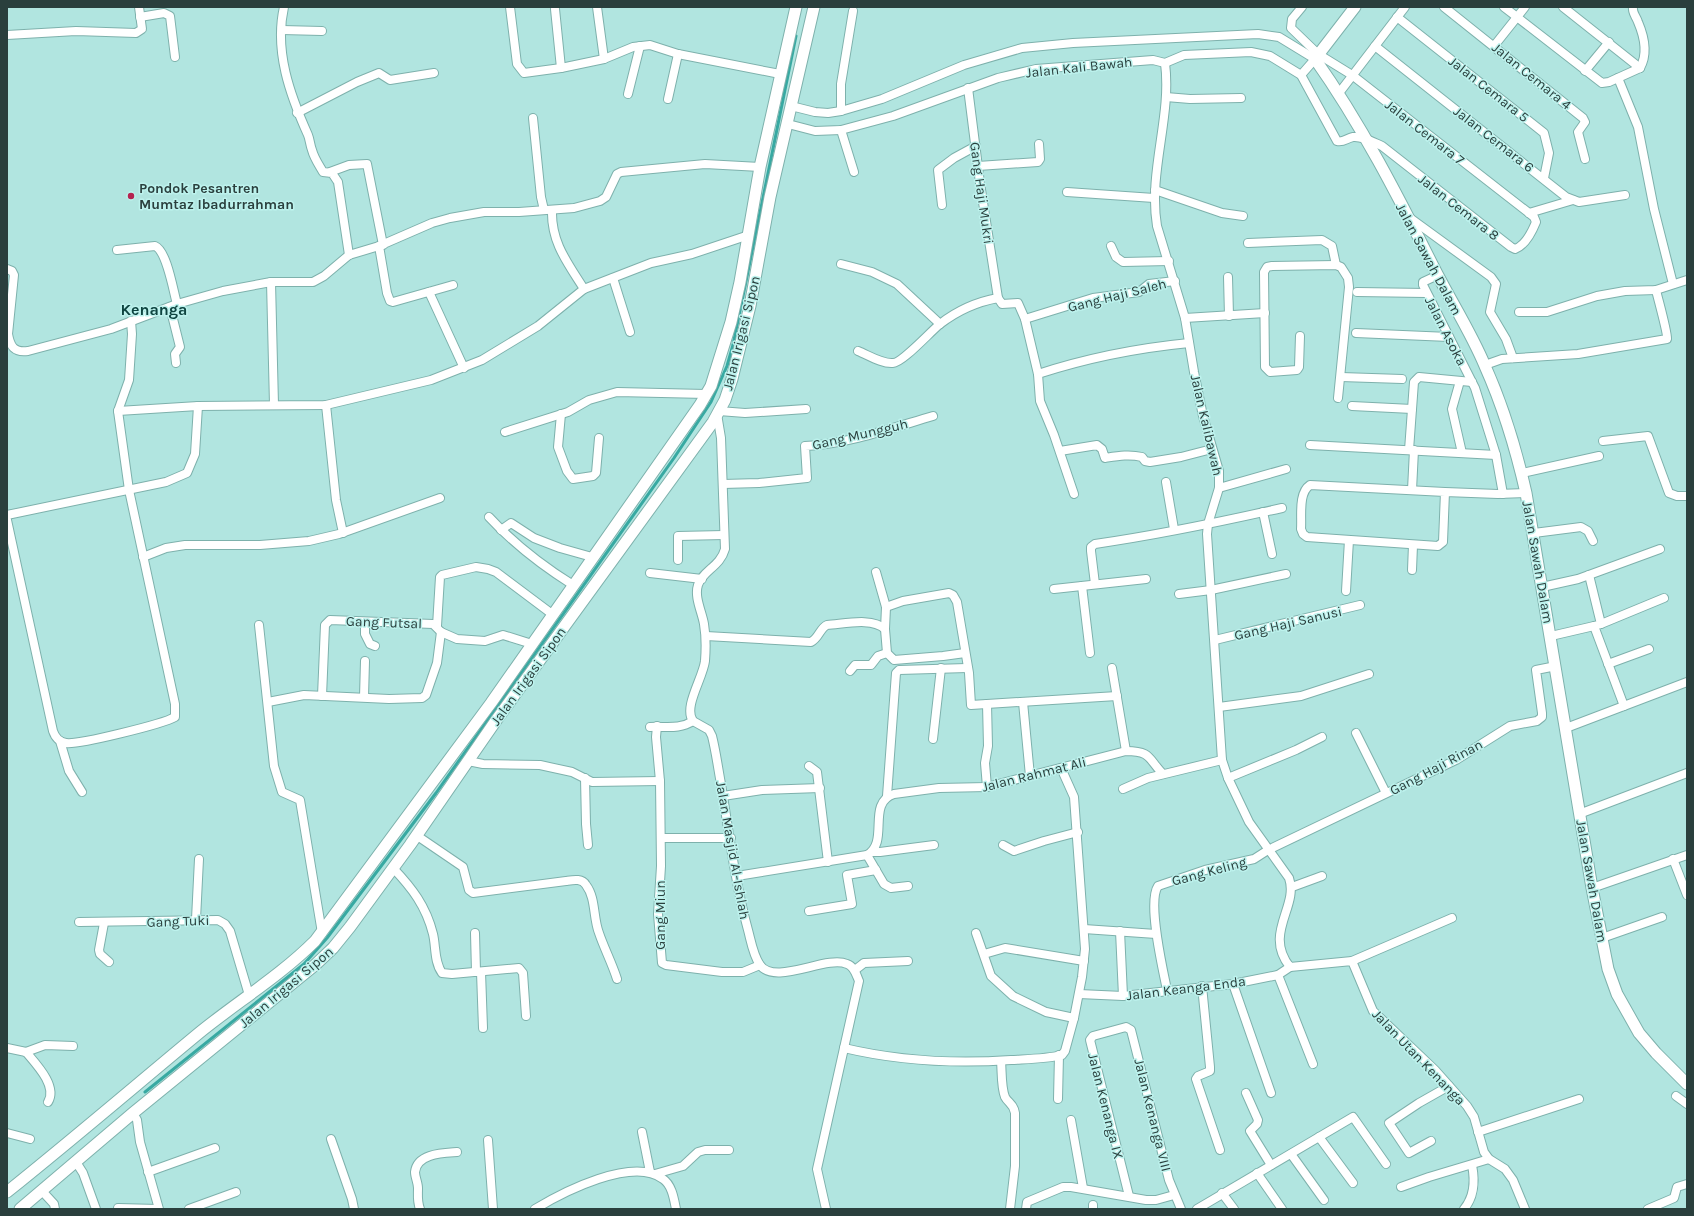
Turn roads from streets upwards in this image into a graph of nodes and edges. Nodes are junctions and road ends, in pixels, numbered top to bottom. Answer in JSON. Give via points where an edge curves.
{"nodes":[{"id":1,"x":139,"y":7,"type":"edge"},
{"id":2,"x":284,"y":7,"type":"edge"},
{"id":3,"x":510,"y":7,"type":"edge"},
{"id":4,"x":597,"y":7,"type":"edge"},
{"id":5,"x":796,"y":7,"type":"edge"},
{"id":6,"x":814,"y":7,"type":"edge"},
{"id":7,"x":1302,"y":7,"type":"edge"},
{"id":8,"x":1355,"y":7,"type":"edge"},
{"id":9,"x":1405,"y":7,"type":"edge"},
{"id":10,"x":1444,"y":7,"type":"edge"},
{"id":11,"x":1504,"y":7,"type":"edge"},
{"id":12,"x":1525,"y":7,"type":"edge"},
{"id":13,"x":1563,"y":7,"type":"edge"},
{"id":14,"x":1631,"y":8,"type":"edge"},
{"id":15,"x":555,"y":9,"type":"dead end"},
{"id":16,"x":853,"y":11,"type":"dead end"},
{"id":17,"x":140,"y":17,"type":"junction"},
{"id":18,"x":1397,"y":17,"type":"junction"},
{"id":19,"x":1517,"y":17,"type":"junction"},
{"id":20,"x":282,"y":30,"type":"junction"},
{"id":21,"x":322,"y":32,"type":"dead end"},
{"id":22,"x":7,"y":35,"type":"edge"},
{"id":23,"x":1609,"y":42,"type":"junction"},
{"id":24,"x":640,"y":46,"type":"junction"},
{"id":25,"x":1375,"y":46,"type":"junction"},
{"id":26,"x":1494,"y":46,"type":"junction"},
{"id":27,"x":678,"y":54,"type":"junction"},
{"id":28,"x":175,"y":57,"type":"dead end"},
{"id":29,"x":1315,"y":58,"type":"junction"},
{"id":30,"x":604,"y":59,"type":"junction"},
{"id":31,"x":1165,"y":63,"type":"junction"},
{"id":32,"x":561,"y":68,"type":"junction"},
{"id":33,"x":1640,"y":68,"type":"junction"},
{"id":34,"x":1585,"y":71,"type":"junction"},
{"id":35,"x":434,"y":73,"type":"dead end"},
{"id":36,"x":1303,"y":73,"type":"junction"},
{"id":37,"x":780,"y":74,"type":"junction"},
{"id":38,"x":1352,"y":76,"type":"junction"},
{"id":39,"x":1618,"y":78,"type":"junction"},
{"id":40,"x":968,"y":88,"type":"junction"},
{"id":41,"x":1339,"y":93,"type":"junction"},
{"id":42,"x":628,"y":94,"type":"dead end"},
{"id":43,"x":1166,"y":97,"type":"junction"},
{"id":44,"x":1241,"y":98,"type":"dead end"},
{"id":45,"x":668,"y":99,"type":"dead end"},
{"id":46,"x":791,"y":106,"type":"junction"},
{"id":47,"x":840,"y":111,"type":"junction"},
{"id":48,"x":297,"y":113,"type":"junction"},
{"id":49,"x":533,"y":118,"type":"dead end"},
{"id":50,"x":788,"y":124,"type":"junction"},
{"id":51,"x":841,"y":130,"type":"junction"},
{"id":52,"x":1364,"y":138,"type":"junction"},
{"id":53,"x":1039,"y":144,"type":"dead end"},
{"id":54,"x":976,"y":146,"type":"junction"},
{"id":55,"x":1585,"y":159,"type":"dead end"},
{"id":56,"x":978,"y":166,"type":"junction"},
{"id":57,"x":760,"y":167,"type":"junction"},
{"id":58,"x":330,"y":172,"type":"junction"},
{"id":59,"x":854,"y":172,"type":"dead end"},
{"id":60,"x":1544,"y":178,"type":"junction"},
{"id":61,"x":1067,"y":192,"type":"dead end"},
{"id":62,"x":1154,"y":194,"type":"junction"},
{"id":63,"x":1625,"y":195,"type":"dead end"},
{"id":64,"x":1573,"y":200,"type":"junction"},
{"id":65,"x":942,"y":205,"type":"dead end"},
{"id":66,"x":548,"y":210,"type":"junction"},
{"id":67,"x":1529,"y":212,"type":"junction"},
{"id":68,"x":1243,"y":216,"type":"dead end"},
{"id":69,"x":1408,"y":217,"type":"junction"},
{"id":70,"x":749,"y":235,"type":"junction"},
{"id":71,"x":1248,"y":243,"type":"dead end"},
{"id":72,"x":381,"y":245,"type":"junction"},
{"id":73,"x":1112,"y":246,"type":"dead end"},
{"id":74,"x":117,"y":250,"type":"dead end"},
{"id":75,"x":348,"y":255,"type":"junction"},
{"id":76,"x":1169,"y":261,"type":"junction"},
{"id":77,"x":841,"y":264,"type":"dead end"},
{"id":78,"x":1336,"y":265,"type":"junction"},
{"id":79,"x":7,"y":269,"type":"edge"},
{"id":80,"x":1436,"y":276,"type":"junction"},
{"id":81,"x":1228,"y":277,"type":"dead end"},
{"id":82,"x":613,"y":278,"type":"junction"},
{"id":83,"x":1687,"y":280,"type":"edge"},
{"id":84,"x":1175,"y":281,"type":"junction"},
{"id":85,"x":271,"y":282,"type":"junction"},
{"id":86,"x":1673,"y":284,"type":"junction"},
{"id":87,"x":453,"y":285,"type":"dead end"},
{"id":88,"x":584,"y":289,"type":"junction"},
{"id":89,"x":1656,"y":290,"type":"junction"},
{"id":90,"x":429,"y":292,"type":"junction"},
{"id":91,"x":1357,"y":292,"type":"dead end"},
{"id":92,"x":1426,"y":293,"type":"junction"},
{"id":93,"x":998,"y":298,"type":"junction"},
{"id":94,"x":173,"y":305,"type":"junction"},
{"id":95,"x":1520,"y":312,"type":"dead end"},
{"id":96,"x":1265,"y":313,"type":"junction"},
{"id":97,"x":1229,"y":316,"type":"junction"},
{"id":98,"x":1185,"y":318,"type":"junction"},
{"id":99,"x":1025,"y":319,"type":"junction"},
{"id":100,"x":131,"y":322,"type":"junction"},
{"id":101,"x":940,"y":324,"type":"junction"},
{"id":102,"x":630,"y":332,"type":"dead end"},
{"id":103,"x":1356,"y":334,"type":"dead end"},
{"id":104,"x":1300,"y":336,"type":"dead end"},
{"id":105,"x":1449,"y":337,"type":"junction"},
{"id":106,"x":1189,"y":343,"type":"junction"},
{"id":107,"x":858,"y":351,"type":"dead end"},
{"id":108,"x":1513,"y":358,"type":"junction"},
{"id":109,"x":176,"y":363,"type":"dead end"},
{"id":110,"x":1485,"y":365,"type":"junction"},
{"id":111,"x":464,"y":368,"type":"junction"},
{"id":112,"x":1038,"y":374,"type":"junction"},
{"id":113,"x":1341,"y":377,"type":"junction"},
{"id":114,"x":1402,"y":379,"type":"dead end"},
{"id":115,"x":1460,"y":381,"type":"junction"},
{"id":116,"x":1472,"y":382,"type":"junction"},
{"id":117,"x":717,"y":389,"type":"junction"},
{"id":118,"x":1338,"y":398,"type":"dead end"},
{"id":119,"x":198,"y":406,"type":"junction"},
{"id":120,"x":274,"y":406,"type":"junction"},
{"id":121,"x":326,"y":406,"type":"junction"},
{"id":122,"x":1352,"y":406,"type":"dead end"},
{"id":123,"x":806,"y":408,"type":"dead end"},
{"id":124,"x":1412,"y":409,"type":"junction"},
{"id":125,"x":118,"y":411,"type":"junction"},
{"id":126,"x":718,"y":412,"type":"junction"},
{"id":127,"x":561,"y":414,"type":"junction"},
{"id":128,"x":933,"y":416,"type":"dead end"},
{"id":129,"x":505,"y":432,"type":"dead end"},
{"id":130,"x":599,"y":438,"type":"dead end"},
{"id":131,"x":1603,"y":441,"type":"dead end"},
{"id":132,"x":1310,"y":445,"type":"dead end"},
{"id":133,"x":1212,"y":449,"type":"junction"},
{"id":134,"x":1411,"y":450,"type":"junction"},
{"id":135,"x":1060,"y":451,"type":"junction"},
{"id":136,"x":1462,"y":453,"type":"junction"},
{"id":137,"x":1496,"y":455,"type":"junction"},
{"id":138,"x":1599,"y":456,"type":"dead end"},
{"id":139,"x":1286,"y":469,"type":"dead end"},
{"id":140,"x":1522,"y":473,"type":"junction"},
{"id":141,"x":1166,"y":482,"type":"dead end"},
{"id":142,"x":723,"y":484,"type":"junction"},
{"id":143,"x":1220,"y":488,"type":"junction"},
{"id":144,"x":129,"y":490,"type":"junction"},
{"id":145,"x":1412,"y":490,"type":"junction"},
{"id":146,"x":1445,"y":492,"type":"junction"},
{"id":147,"x":1524,"y":493,"type":"junction"},
{"id":148,"x":1074,"y":494,"type":"dead end"},
{"id":149,"x":1506,"y":494,"type":"junction"},
{"id":150,"x":1687,"y":496,"type":"edge"},
{"id":151,"x":440,"y":498,"type":"dead end"},
{"id":152,"x":1282,"y":508,"type":"dead end"},
{"id":153,"x":1263,"y":512,"type":"junction"},
{"id":154,"x":7,"y":516,"type":"edge"},
{"id":155,"x":489,"y":517,"type":"dead end"},
{"id":156,"x":7,"y":520,"type":"edge"},
{"id":157,"x":1208,"y":524,"type":"junction"},
{"id":158,"x":1174,"y":529,"type":"junction"},
{"id":159,"x":501,"y":530,"type":"junction"},
{"id":160,"x":343,"y":533,"type":"junction"},
{"id":161,"x":1534,"y":533,"type":"junction"},
{"id":162,"x":724,"y":536,"type":"junction"},
{"id":163,"x":1350,"y":540,"type":"junction"},
{"id":164,"x":1593,"y":541,"type":"dead end"},
{"id":165,"x":1413,"y":545,"type":"junction"},
{"id":166,"x":1660,"y":549,"type":"dead end"},
{"id":167,"x":1272,"y":554,"type":"dead end"},
{"id":168,"x":143,"y":557,"type":"junction"},
{"id":169,"x":592,"y":557,"type":"junction"},
{"id":170,"x":678,"y":560,"type":"dead end"},
{"id":171,"x":1412,"y":570,"type":"dead end"},
{"id":172,"x":876,"y":572,"type":"dead end"},
{"id":173,"x":650,"y":573,"type":"dead end"},
{"id":174,"x":1286,"y":574,"type":"dead end"},
{"id":175,"x":1589,"y":575,"type":"junction"},
{"id":176,"x":702,"y":579,"type":"junction"},
{"id":177,"x":1146,"y":579,"type":"dead end"},
{"id":178,"x":1095,"y":584,"type":"junction"},
{"id":179,"x":573,"y":585,"type":"junction"},
{"id":180,"x":1082,"y":586,"type":"junction"},
{"id":181,"x":1542,"y":587,"type":"junction"},
{"id":182,"x":1054,"y":589,"type":"dead end"},
{"id":183,"x":1211,"y":590,"type":"junction"},
{"id":184,"x":1346,"y":591,"type":"dead end"},
{"id":185,"x":1179,"y":594,"type":"dead end"},
{"id":186,"x":1664,"y":598,"type":"dead end"},
{"id":187,"x":1360,"y":605,"type":"dead end"},
{"id":188,"x":886,"y":607,"type":"junction"},
{"id":189,"x":552,"y":614,"type":"junction"},
{"id":190,"x":365,"y":622,"type":"junction"},
{"id":191,"x":259,"y":624,"type":"dead end"},
{"id":192,"x":1597,"y":625,"type":"junction"},
{"id":193,"x":439,"y":629,"type":"junction"},
{"id":194,"x":885,"y":629,"type":"junction"},
{"id":195,"x":706,"y":636,"type":"junction"},
{"id":196,"x":1550,"y":636,"type":"junction"},
{"id":197,"x":1215,"y":640,"type":"junction"},
{"id":198,"x":532,"y":644,"type":"junction"},
{"id":199,"x":375,"y":646,"type":"dead end"},
{"id":200,"x":1650,"y":649,"type":"dead end"},
{"id":201,"x":887,"y":653,"type":"junction"},
{"id":202,"x":965,"y":653,"type":"junction"},
{"id":203,"x":1090,"y":653,"type":"dead end"},
{"id":204,"x":365,"y":661,"type":"dead end"},
{"id":205,"x":1608,"y":664,"type":"junction"},
{"id":206,"x":1554,"y":666,"type":"junction"},
{"id":207,"x":941,"y":668,"type":"junction"},
{"id":208,"x":967,"y":668,"type":"junction"},
{"id":209,"x":1112,"y":668,"type":"dead end"},
{"id":210,"x":850,"y":671,"type":"dead end"},
{"id":211,"x":1369,"y":674,"type":"dead end"},
{"id":212,"x":1687,"y":682,"type":"edge"},
{"id":213,"x":322,"y":696,"type":"junction"},
{"id":214,"x":1117,"y":696,"type":"junction"},
{"id":215,"x":364,"y":697,"type":"junction"},
{"id":216,"x":268,"y":702,"type":"junction"},
{"id":217,"x":1022,"y":702,"type":"junction"},
{"id":218,"x":987,"y":704,"type":"junction"},
{"id":219,"x":1219,"y":706,"type":"junction"},
{"id":220,"x":1624,"y":706,"type":"junction"},
{"id":221,"x":693,"y":722,"type":"junction"},
{"id":222,"x":1566,"y":728,"type":"junction"},
{"id":223,"x":1356,"y":733,"type":"dead end"},
{"id":224,"x":1322,"y":737,"type":"dead end"},
{"id":225,"x":933,"y":739,"type":"dead end"},
{"id":226,"x":60,"y":741,"type":"junction"},
{"id":227,"x":1126,"y":751,"type":"junction"},
{"id":228,"x":1222,"y":760,"type":"junction"},
{"id":229,"x":468,"y":761,"type":"junction"},
{"id":230,"x":809,"y":766,"type":"dead end"},
{"id":231,"x":1061,"y":768,"type":"junction"},
{"id":232,"x":1687,"y":773,"type":"edge"},
{"id":233,"x":1163,"y":774,"type":"junction"},
{"id":234,"x":1030,"y":776,"type":"junction"},
{"id":235,"x":585,"y":778,"type":"junction"},
{"id":236,"x":1228,"y":778,"type":"junction"},
{"id":237,"x":660,"y":780,"type":"junction"},
{"id":238,"x":987,"y":787,"type":"junction"},
{"id":239,"x":820,"y":788,"type":"junction"},
{"id":240,"x":1123,"y":789,"type":"dead end"},
{"id":241,"x":82,"y":792,"type":"dead end"},
{"id":242,"x":1386,"y":793,"type":"junction"},
{"id":243,"x":723,"y":796,"type":"junction"},
{"id":244,"x":887,"y":796,"type":"junction"},
{"id":245,"x":1579,"y":814,"type":"junction"},
{"id":246,"x":1078,"y":832,"type":"junction"},
{"id":247,"x":416,"y":835,"type":"junction"},
{"id":248,"x":661,"y":838,"type":"junction"},
{"id":249,"x":731,"y":838,"type":"junction"},
{"id":250,"x":588,"y":845,"type":"dead end"},
{"id":251,"x":934,"y":845,"type":"dead end"},
{"id":252,"x":1003,"y":845,"type":"dead end"},
{"id":253,"x":1268,"y":850,"type":"junction"},
{"id":254,"x":870,"y":853,"type":"junction"},
{"id":255,"x":1687,"y":855,"type":"edge"},
{"id":256,"x":199,"y":859,"type":"dead end"},
{"id":257,"x":1673,"y":859,"type":"junction"},
{"id":258,"x":828,"y":862,"type":"junction"},
{"id":259,"x":393,"y":868,"type":"junction"},
{"id":260,"x":876,"y":870,"type":"junction"},
{"id":261,"x":737,"y":876,"type":"junction"},
{"id":262,"x":1322,"y":876,"type":"dead end"},
{"id":263,"x":908,"y":886,"type":"dead end"},
{"id":264,"x":1292,"y":887,"type":"junction"},
{"id":265,"x":1592,"y":888,"type":"junction"},
{"id":266,"x":1687,"y":895,"type":"edge"},
{"id":267,"x":809,"y":912,"type":"dead end"},
{"id":268,"x":1662,"y":917,"type":"dead end"},
{"id":269,"x":1452,"y":918,"type":"dead end"},
{"id":270,"x":196,"y":919,"type":"junction"},
{"id":271,"x":79,"y":922,"type":"dead end"},
{"id":272,"x":104,"y":923,"type":"junction"},
{"id":273,"x":1084,"y":929,"type":"junction"},
{"id":274,"x":1120,"y":931,"type":"junction"},
{"id":275,"x":322,"y":933,"type":"junction"},
{"id":276,"x":474,"y":933,"type":"dead end"},
{"id":277,"x":976,"y":933,"type":"dead end"},
{"id":278,"x":1156,"y":934,"type":"junction"},
{"id":279,"x":1602,"y":938,"type":"junction"},
{"id":280,"x":984,"y":954,"type":"junction"},
{"id":281,"x":908,"y":961,"type":"dead end"},
{"id":282,"x":1084,"y":961,"type":"junction"},
{"id":283,"x":1352,"y":961,"type":"junction"},
{"id":284,"x":109,"y":962,"type":"dead end"},
{"id":285,"x":760,"y":965,"type":"junction"},
{"id":286,"x":1290,"y":967,"type":"junction"},
{"id":287,"x":855,"y":970,"type":"junction"},
{"id":288,"x":478,"y":972,"type":"junction"},
{"id":289,"x":1278,"y":975,"type":"junction"},
{"id":290,"x":617,"y":978,"type":"dead end"},
{"id":291,"x":1233,"y":984,"type":"junction"},
{"id":292,"x":1202,"y":986,"type":"junction"},
{"id":293,"x":1167,"y":990,"type":"junction"},
{"id":294,"x":1079,"y":994,"type":"junction"},
{"id":295,"x":249,"y":995,"type":"junction"},
{"id":296,"x":1123,"y":996,"type":"junction"},
{"id":297,"x":526,"y":1016,"type":"dead end"},
{"id":298,"x":1074,"y":1018,"type":"junction"},
{"id":299,"x":483,"y":1028,"type":"dead end"},
{"id":300,"x":1132,"y":1034,"type":"joint"},
{"id":301,"x":73,"y":1046,"type":"dead end"},
{"id":302,"x":7,"y":1048,"type":"edge"},
{"id":303,"x":844,"y":1048,"type":"junction"},
{"id":304,"x":26,"y":1052,"type":"junction"},
{"id":305,"x":1060,"y":1055,"type":"junction"},
{"id":306,"x":1001,"y":1061,"type":"junction"},
{"id":307,"x":1313,"y":1064,"type":"dead end"},
{"id":308,"x":1687,"y":1084,"type":"edge"},
{"id":309,"x":1449,"y":1086,"type":"junction"},
{"id":310,"x":1246,"y":1093,"type":"dead end"},
{"id":311,"x":1271,"y":1093,"type":"dead end"},
{"id":312,"x":1676,"y":1096,"type":"dead end"},
{"id":313,"x":1058,"y":1099,"type":"dead end"},
{"id":314,"x":1578,"y":1099,"type":"dead end"},
{"id":315,"x":48,"y":1102,"type":"dead end"},
{"id":316,"x":1687,"y":1104,"type":"edge"},
{"id":317,"x":133,"y":1113,"type":"junction"},
{"id":318,"x":1071,"y":1120,"type":"dead end"},
{"id":319,"x":7,"y":1132,"type":"edge"},
{"id":320,"x":642,"y":1132,"type":"dead end"},
{"id":321,"x":1478,"y":1132,"type":"junction"},
{"id":322,"x":1319,"y":1137,"type":"junction"},
{"id":323,"x":30,"y":1139,"type":"dead end"},
{"id":324,"x":331,"y":1139,"type":"dead end"},
{"id":325,"x":488,"y":1140,"type":"dead end"},
{"id":326,"x":1431,"y":1141,"type":"dead end"},
{"id":327,"x":215,"y":1148,"type":"dead end"},
{"id":328,"x":729,"y":1150,"type":"dead end"},
{"id":329,"x":1220,"y":1150,"type":"dead end"},
{"id":330,"x":457,"y":1152,"type":"dead end"},
{"id":331,"x":1291,"y":1154,"type":"junction"},
{"id":332,"x":1489,"y":1159,"type":"junction"},
{"id":333,"x":76,"y":1162,"type":"junction"},
{"id":334,"x":1270,"y":1163,"type":"junction"},
{"id":335,"x":1386,"y":1164,"type":"dead end"},
{"id":336,"x":1472,"y":1165,"type":"junction"},
{"id":337,"x":148,"y":1172,"type":"junction"},
{"id":338,"x":1257,"y":1172,"type":"junction"},
{"id":339,"x":652,"y":1173,"type":"junction"},
{"id":340,"x":1353,"y":1183,"type":"dead end"},
{"id":341,"x":1687,"y":1184,"type":"edge"},
{"id":342,"x":1401,"y":1187,"type":"dead end"},
{"id":343,"x":1083,"y":1188,"type":"junction"},
{"id":344,"x":42,"y":1191,"type":"junction"},
{"id":345,"x":7,"y":1192,"type":"edge"},
{"id":346,"x":236,"y":1192,"type":"dead end"},
{"id":347,"x":1222,"y":1193,"type":"junction"},
{"id":348,"x":1129,"y":1196,"type":"junction"},
{"id":349,"x":1176,"y":1197,"type":"junction"},
{"id":350,"x":1324,"y":1200,"type":"dead end"},
{"id":351,"x":118,"y":1208,"type":"dead end"},
{"id":352,"x":1181,"y":1208,"type":"edge"},
{"id":353,"x":20,"y":1209,"type":"edge"},
{"id":354,"x":55,"y":1209,"type":"edge"},
{"id":355,"x":96,"y":1209,"type":"edge"},
{"id":356,"x":159,"y":1209,"type":"edge"},
{"id":357,"x":189,"y":1209,"type":"edge"},
{"id":358,"x":354,"y":1209,"type":"edge"},
{"id":359,"x":420,"y":1209,"type":"edge"},
{"id":360,"x":493,"y":1209,"type":"edge"},
{"id":361,"x":535,"y":1209,"type":"edge"},
{"id":362,"x":676,"y":1209,"type":"edge"},
{"id":363,"x":826,"y":1209,"type":"edge"},
{"id":364,"x":1010,"y":1209,"type":"edge"},
{"id":365,"x":1026,"y":1209,"type":"edge"},
{"id":366,"x":1197,"y":1209,"type":"edge"},
{"id":367,"x":1234,"y":1209,"type":"edge"},
{"id":368,"x":1282,"y":1209,"type":"edge"},
{"id":369,"x":1464,"y":1209,"type":"edge"},
{"id":370,"x":1525,"y":1209,"type":"edge"},
{"id":371,"x":1648,"y":1209,"type":"edge"}],
"edges":[{"from":1,"to":17,"type":"street"},
{"from":2,"to":20,"type":"street"},
{"from":3,"to":32,"type":"street","via":[[519,69],[524,73]]},
{"from":4,"to":30,"type":"street"},
{"from":5,"to":37,"type":"street","name":"Jalan Irigasi Sipon"},
{"from":6,"to":46,"type":"street","name":"Jalan Irigasi Sipon"},
{"from":7,"to":29,"type":"street","via":[[1292,20],[1291,28]]},
{"from":8,"to":29,"type":"street"},
{"from":9,"to":18,"type":"street"},
{"from":10,"to":26,"type":"street","name":"Jalan Cemara 4"},
{"from":11,"to":19,"type":"street"},
{"from":12,"to":19,"type":"street"},
{"from":13,"to":23,"type":"street"},
{"from":14,"to":33,"type":"street","via":[[1644,39],[1644,57]]},
{"from":15,"to":32,"type":"street"},
{"from":16,"to":47,"type":"street","via":[[841,84]]},
{"from":17,"to":22,"type":"street","via":[[142,29],[136,33],[76,31]]},
{"from":17,"to":28,"type":"street","via":[[169,14]]},
{"from":18,"to":25,"type":"street"},
{"from":18,"to":60,"type":"street","name":"Jalan Cemara 5","via":[[1544,134],[1549,154]]},
{"from":19,"to":26,"type":"street"},
{"from":19,"to":34,"type":"street"},
{"from":20,"to":21,"type":"street"},
{"from":20,"to":48,"type":"street","via":[[284,71]]},
{"from":23,"to":33,"type":"street"},
{"from":23,"to":34,"type":"street"},
{"from":24,"to":27,"type":"street","via":[[650,45]]},
{"from":24,"to":30,"type":"street"},
{"from":24,"to":42,"type":"street"},
{"from":25,"to":38,"type":"street"},
{"from":25,"to":60,"type":"street","name":"Jalan Cemara 6"},
{"from":26,"to":55,"type":"street","name":"Jalan Cemara 4","via":[[1584,118],[1585,122],[1578,132]]},
{"from":27,"to":37,"type":"street"},
{"from":27,"to":45,"type":"street"},
{"from":29,"to":36,"type":"street"},
{"from":29,"to":38,"type":"street","name":"Jalan Cemara 7"},
{"from":29,"to":41,"type":"street","name":"Jalan Sawah Dalam"},
{"from":29,"to":47,"type":"street","via":[[1279,37],[1258,34],[1022,48],[964,65],[882,99]]},
{"from":30,"to":32,"type":"street"},
{"from":31,"to":36,"type":"street","name":"Jalan Kali Bawah","via":[[1184,55],[1251,52],[1270,56]]},
{"from":31,"to":40,"type":"street","name":"Jalan Kali Bawah","via":[[1153,60],[1036,69]]},
{"from":31,"to":43,"type":"street","name":"Jalan Kalibawah"},
{"from":33,"to":39,"type":"street"},
{"from":34,"to":39,"type":"street","via":[[1602,83]]},
{"from":35,"to":48,"type":"street","via":[[390,80],[380,74],[357,82]]},
{"from":36,"to":52,"type":"street","via":[[1335,139],[1340,142],[1352,137]]},
{"from":37,"to":57,"type":"street","name":"Jalan Irigasi Sipon"},
{"from":38,"to":41,"type":"street"},
{"from":38,"to":67,"type":"street","name":"Jalan Cemara 7"},
{"from":39,"to":86,"type":"street","via":[[1638,127],[1654,209]]},
{"from":40,"to":51,"type":"street","name":"Jalan Kali Bawah","via":[[893,116]]},
{"from":40,"to":54,"type":"street","name":"Gang Haji Mukri"},
{"from":41,"to":52,"type":"street","name":"Jalan Sawah Dalam"},
{"from":43,"to":44,"type":"street"},
{"from":43,"to":62,"type":"street","name":"Jalan Kalibawah"},
{"from":46,"to":47,"type":"street","via":[[815,112]]},
{"from":46,"to":50,"type":"street","name":"Jalan Irigasi Sipon"},
{"from":48,"to":58,"type":"street","via":[[309,138],[312,152],[323,172]]},
{"from":49,"to":66,"type":"street","via":[[541,197]]},
{"from":50,"to":51,"type":"street","name":"Jalan Kali Bawah","via":[[815,131]]},
{"from":50,"to":117,"type":"street","name":"Jalan Irigasi Sipon","via":[[770,198],[750,306]]},
{"from":51,"to":59,"type":"street"},
{"from":52,"to":67,"type":"street","name":"Jalan Cemara 8","via":[[1382,146],[1514,249],[1523,244],[1532,230],[1536,219]]},
{"from":52,"to":69,"type":"street","name":"Jalan Sawah Dalam"},
{"from":53,"to":56,"type":"street","via":[[1038,162]]},
{"from":54,"to":56,"type":"street","name":"Gang Haji Mukri"},
{"from":54,"to":65,"type":"street","via":[[938,170]]},
{"from":56,"to":93,"type":"street","name":"Gang Haji Mukri"},
{"from":57,"to":66,"type":"street","via":[[705,164],[626,171],[617,174],[606,197],[600,201],[574,208]]},
{"from":57,"to":70,"type":"street","name":"Jalan Irigasi Sipon"},
{"from":58,"to":72,"type":"street","via":[[349,165],[367,164]]},
{"from":58,"to":75,"type":"street","via":[[334,174],[339,186]]},
{"from":60,"to":64,"type":"street","name":"Jalan Cemara 6"},
{"from":61,"to":62,"type":"street"},
{"from":62,"to":68,"type":"street","via":[[1222,213]]},
{"from":62,"to":76,"type":"street","name":"Jalan Kalibawah","via":[[1157,226]]},
{"from":63,"to":64,"type":"street","via":[[1579,202]]},
{"from":64,"to":67,"type":"street"},
{"from":66,"to":72,"type":"street","via":[[484,212],[450,218]]},
{"from":66,"to":88,"type":"street","via":[[557,244]]},
{"from":69,"to":80,"type":"street","name":"Jalan Sawah Dalam"},
{"from":69,"to":108,"type":"street","via":[[1491,277],[1496,284],[1490,312],[1506,339]]},
{"from":70,"to":82,"type":"street","via":[[692,254],[651,263]]},
{"from":70,"to":117,"type":"street","name":"Jalan Irigasi Sipon"},
{"from":71,"to":78,"type":"street","via":[[1322,240],[1332,246]]},
{"from":72,"to":75,"type":"street"},
{"from":72,"to":90,"type":"street","via":[[390,301]]},
{"from":73,"to":76,"type":"street","via":[[1116,257],[1123,262]]},
{"from":74,"to":94,"type":"street","via":[[158,247],[165,259]]},
{"from":75,"to":85,"type":"street","via":[[313,282]]},
{"from":76,"to":84,"type":"street","name":"Jalan Kalibawah"},
{"from":77,"to":101,"type":"street","via":[[872,272],[897,284]]},
{"from":78,"to":96,"type":"street","via":[[1267,267],[1264,272]]},
{"from":78,"to":113,"type":"street","via":[[1345,272],[1349,288]]},
{"from":79,"to":100,"type":"street","via":[[14,275],[8,334],[12,347],[18,351],[49,347]]},
{"from":80,"to":92,"type":"street","name":"Jalan Asoka","via":[[1425,281],[1423,285]]},
{"from":80,"to":110,"type":"street","name":"Jalan Sawah Dalam"},
{"from":81,"to":97,"type":"street"},
{"from":82,"to":88,"type":"street"},
{"from":82,"to":102,"type":"street"},
{"from":83,"to":86,"type":"street"},
{"from":84,"to":98,"type":"street","name":"Jalan Kalibawah"},
{"from":84,"to":99,"type":"street","name":"Gang Haji Saleh","via":[[1149,284],[1139,292],[1093,298]]},
{"from":85,"to":94,"type":"street","via":[[223,290]]},
{"from":85,"to":120,"type":"street"},
{"from":86,"to":89,"type":"street"},
{"from":87,"to":90,"type":"street"},
{"from":88,"to":111,"type":"street","via":[[538,326]]},
{"from":89,"to":95,"type":"street","via":[[1613,292],[1547,312]]},
{"from":89,"to":108,"type":"street","via":[[1667,339],[1578,354]]},
{"from":90,"to":111,"type":"street"},
{"from":91,"to":92,"type":"street"},
{"from":92,"to":105,"type":"street","name":"Jalan Asoka"},
{"from":93,"to":99,"type":"street","via":[[1002,304],[1018,303]]},
{"from":93,"to":101,"type":"street","via":[[967,306]]},
{"from":94,"to":100,"type":"street"},
{"from":94,"to":109,"type":"street","via":[[180,347],[175,354]]},
{"from":96,"to":97,"type":"street"},
{"from":96,"to":104,"type":"street","via":[[1265,367],[1270,372],[1297,370],[1300,367]]},
{"from":97,"to":98,"type":"street"},
{"from":98,"to":106,"type":"street","name":"Jalan Kalibawah"},
{"from":99,"to":112,"type":"street"},
{"from":100,"to":125,"type":"street","via":[[130,380]]},
{"from":101,"to":107,"type":"street","via":[[898,362],[888,363]]},
{"from":103,"to":105,"type":"street"},
{"from":105,"to":116,"type":"street","name":"Jalan Asoka"},
{"from":106,"to":112,"type":"street","via":[[1163,345],[1078,361]]},
{"from":106,"to":133,"type":"street","name":"Jalan Kalibawah"},
{"from":108,"to":110,"type":"street"},
{"from":110,"to":140,"type":"street","name":"Jalan Sawah Dalam"},
{"from":111,"to":121,"type":"street","via":[[424,382]]},
{"from":112,"to":135,"type":"street","via":[[1040,401]]},
{"from":113,"to":114,"type":"street"},
{"from":113,"to":118,"type":"street"},
{"from":115,"to":116,"type":"street","name":"Jalan Asoka"},
{"from":115,"to":124,"type":"street","name":"Jalan Asoka","via":[[1419,377],[1416,379]]},
{"from":115,"to":136,"type":"street","via":[[1452,409]]},
{"from":116,"to":137,"type":"street","name":"Jalan Asoka","via":[[1482,405]]},
{"from":117,"to":126,"type":"street","name":"Jalan Irigasi Sipon"},
{"from":117,"to":127,"type":"street","via":[[636,394],[623,391],[589,400]]},
{"from":117,"to":169,"type":"street","name":"Jalan Irigasi Sipon"},
{"from":119,"to":120,"type":"street"},
{"from":119,"to":125,"type":"street"},
{"from":119,"to":144,"type":"street","via":[[195,454],[187,473],[166,482]]},
{"from":120,"to":121,"type":"street"},
{"from":121,"to":160,"type":"street","via":[[336,500]]},
{"from":122,"to":124,"type":"street"},
{"from":123,"to":126,"type":"street","via":[[745,413]]},
{"from":124,"to":134,"type":"street"},
{"from":125,"to":144,"type":"street"},
{"from":126,"to":142,"type":"street"},
{"from":126,"to":229,"type":"street","name":"Jalan Irigasi Sipon"},
{"from":127,"to":129,"type":"street"},
{"from":127,"to":130,"type":"street","via":[[558,447],[567,471],[573,479],[590,477],[596,473]]},
{"from":128,"to":142,"type":"street","name":"Gang Mungguh","via":[[850,439],[805,446],[807,478]]},
{"from":131,"to":150,"type":"street","via":[[1648,436],[1669,493]]},
{"from":132,"to":134,"type":"street"},
{"from":133,"to":135,"type":"street","via":[[1154,462],[1145,461],[1137,456],[1105,458],[1102,449],[1097,445]]},
{"from":133,"to":143,"type":"street","name":"Jalan Kalibawah","via":[[1219,471]]},
{"from":134,"to":136,"type":"street"},
{"from":134,"to":145,"type":"street"},
{"from":135,"to":148,"type":"street"},
{"from":136,"to":137,"type":"street"},
{"from":137,"to":149,"type":"street","name":"Jalan Asoka"},
{"from":138,"to":140,"type":"street"},
{"from":139,"to":143,"type":"street"},
{"from":140,"to":147,"type":"street","name":"Jalan Sawah Dalam"},
{"from":141,"to":158,"type":"street"},
{"from":142,"to":162,"type":"street"},
{"from":143,"to":157,"type":"street","name":"Jalan Kalibawah"},
{"from":144,"to":154,"type":"street"},
{"from":144,"to":168,"type":"street"},
{"from":145,"to":146,"type":"street"},
{"from":145,"to":163,"type":"street","via":[[1310,485],[1305,488],[1301,529],[1303,534],[1308,537]]},
{"from":146,"to":149,"type":"street"},
{"from":146,"to":165,"type":"street","via":[[1441,545]]},
{"from":147,"to":149,"type":"street"},
{"from":147,"to":161,"type":"street","name":"Jalan Sawah Dalam"},
{"from":151,"to":160,"type":"street"},
{"from":152,"to":153,"type":"street"},
{"from":153,"to":157,"type":"street"},
{"from":153,"to":167,"type":"street"},
{"from":155,"to":159,"type":"street"},
{"from":156,"to":226,"type":"street","via":[[53,730]]},
{"from":157,"to":158,"type":"street"},
{"from":157,"to":183,"type":"street","name":"Jalan Kalibawah"},
{"from":158,"to":178,"type":"street","via":[[1155,535],[1095,544],[1090,551]]},
{"from":159,"to":169,"type":"street","via":[[511,523],[534,538]]},
{"from":159,"to":179,"type":"street","via":[[540,565]]},
{"from":160,"to":168,"type":"street","via":[[309,541],[260,545],[185,545],[166,548]]},
{"from":161,"to":164,"type":"street","via":[[1580,526],[1588,531]]},
{"from":161,"to":181,"type":"street","name":"Jalan Sawah Dalam"},
{"from":162,"to":170,"type":"street","via":[[678,536]]},
{"from":162,"to":176,"type":"street","via":[[723,556]]},
{"from":163,"to":165,"type":"street"},
{"from":163,"to":184,"type":"street"},
{"from":165,"to":171,"type":"street"},
{"from":166,"to":175,"type":"street"},
{"from":168,"to":226,"type":"street","via":[[175,704],[175,717],[109,736],[66,743]]},
{"from":169,"to":179,"type":"street","name":"Jalan Irigasi Sipon"},
{"from":172,"to":188,"type":"street"},
{"from":173,"to":176,"type":"street"},
{"from":174,"to":183,"type":"street"},
{"from":175,"to":181,"type":"street","via":[[1566,583]]},
{"from":175,"to":192,"type":"street"},
{"from":176,"to":195,"type":"street","via":[[697,591]]},
{"from":177,"to":178,"type":"street"},
{"from":178,"to":180,"type":"street"},
{"from":179,"to":189,"type":"street","name":"Jalan Irigasi Sipon"},
{"from":180,"to":182,"type":"street"},
{"from":180,"to":203,"type":"street"},
{"from":181,"to":196,"type":"street","name":"Jalan Sawah Dalam"},
{"from":183,"to":185,"type":"street"},
{"from":183,"to":197,"type":"street","name":"Jalan Kalibawah"},
{"from":186,"to":192,"type":"street"},
{"from":187,"to":197,"type":"street","name":"Gang Haji Sanusi"},
{"from":188,"to":194,"type":"street"},
{"from":188,"to":202,"type":"street","via":[[903,601],[949,593],[954,595]]},
{"from":189,"to":193,"type":"street","via":[[496,572],[476,567],[440,577]]},
{"from":189,"to":198,"type":"street","name":"Jalan Irigasi Sipon"},
{"from":190,"to":193,"type":"street","name":"Gang Futsal","via":[[433,624]]},
{"from":190,"to":199,"type":"street","via":[[365,634],[370,644]]},
{"from":190,"to":213,"type":"street","name":"Gang Futsal","via":[[327,621]]},
{"from":191,"to":216,"type":"street"},
{"from":192,"to":196,"type":"street"},
{"from":192,"to":205,"type":"street"},
{"from":193,"to":198,"type":"street","name":"Gang Futsal","via":[[457,639],[485,641],[503,635]]},
{"from":193,"to":215,"type":"street","via":[[437,663],[426,695],[422,698]]},
{"from":194,"to":195,"type":"street","via":[[878,624],[870,623],[828,625],[823,628],[816,640],[811,642]]},
{"from":194,"to":201,"type":"street"},
{"from":195,"to":221,"type":"street","via":[[704,664],[689,711]]},
{"from":196,"to":206,"type":"street","name":"Jalan Sawah Dalam"},
{"from":197,"to":219,"type":"street","name":"Jalan Kalibawah"},
{"from":198,"to":275,"type":"street","name":"Jalan Irigasi Sipon"},
{"from":200,"to":205,"type":"street"},
{"from":201,"to":202,"type":"street","via":[[896,660]]},
{"from":201,"to":210,"type":"street","via":[[878,656],[871,665],[855,665]]},
{"from":202,"to":208,"type":"street"},
{"from":204,"to":215,"type":"street"},
{"from":205,"to":220,"type":"street"},
{"from":206,"to":222,"type":"street","name":"Jalan Sawah Dalam"},
{"from":206,"to":242,"type":"street","name":"Gang Haji Rinan","via":[[1538,668],[1536,672],[1542,717],[1537,721],[1510,726],[1460,757]]},
{"from":207,"to":208,"type":"street"},
{"from":207,"to":225,"type":"street"},
{"from":207,"to":244,"type":"street","via":[[903,669],[896,673]]},
{"from":208,"to":218,"type":"street","via":[[970,703],[974,706]]},
{"from":209,"to":214,"type":"street"},
{"from":211,"to":219,"type":"street","via":[[1301,696]]},
{"from":212,"to":220,"type":"street"},
{"from":213,"to":215,"type":"street"},
{"from":213,"to":216,"type":"street","via":[[304,695]]},
{"from":214,"to":217,"type":"street"},
{"from":214,"to":227,"type":"street"},
{"from":216,"to":275,"type":"street","via":[[274,766],[284,795],[295,796],[300,803]]},
{"from":217,"to":218,"type":"street"},
{"from":217,"to":234,"type":"street"},
{"from":218,"to":238,"type":"street"},
{"from":219,"to":228,"type":"street","name":"Jalan Kalibawah"},
{"from":220,"to":222,"type":"street"},
{"from":221,"to":237,"type":"street","via":[[677,727],[653,726]]},
{"from":221,"to":243,"type":"street","name":"Jalan Masjid Al-Ishlah","via":[[709,730],[712,736]]},
{"from":222,"to":245,"type":"street","name":"Jalan Sawah Dalam"},
{"from":223,"to":242,"type":"street"},
{"from":224,"to":236,"type":"street"},
{"from":226,"to":241,"type":"street","via":[[69,771]]},
{"from":227,"to":231,"type":"street","name":"Jalan Rahmat Ali"},
{"from":227,"to":233,"type":"street","name":"Jalan Rahmat Ali","via":[[1151,757]]},
{"from":228,"to":233,"type":"street"},
{"from":228,"to":236,"type":"street","name":"Jalan Kalibawah"},
{"from":229,"to":235,"type":"street","via":[[483,764],[540,765],[572,772]]},
{"from":229,"to":247,"type":"street","name":"Jalan Irigasi Sipon"},
{"from":230,"to":239,"type":"street","via":[[817,772]]},
{"from":231,"to":234,"type":"street","name":"Jalan Rahmat Ali"},
{"from":231,"to":246,"type":"street","via":[[1074,797]]},
{"from":232,"to":245,"type":"street"},
{"from":233,"to":240,"type":"street"},
{"from":234,"to":238,"type":"street","name":"Jalan Rahmat Ali"},
{"from":235,"to":237,"type":"street","via":[[592,782]]},
{"from":235,"to":250,"type":"street"},
{"from":236,"to":253,"type":"street","name":"Jalan Kalibawah","via":[[1249,822]]},
{"from":237,"to":248,"type":"street"},
{"from":238,"to":244,"type":"street","name":"Jalan Rahmat Ali","via":[[939,788]]},
{"from":239,"to":243,"type":"street","via":[[762,790]]},
{"from":239,"to":258,"type":"street"},
{"from":242,"to":253,"type":"street","name":"Gang Haji Rinan"},
{"from":243,"to":249,"type":"street","name":"Jalan Masjid Al-Ishlah"},
{"from":244,"to":254,"type":"street","via":[[881,806],[878,843]]},
{"from":245,"to":265,"type":"street","name":"Jalan Sawah Dalam"},
{"from":246,"to":252,"type":"street","via":[[1014,851]]},
{"from":246,"to":273,"type":"street"},
{"from":247,"to":259,"type":"street","name":"Jalan Irigasi Sipon"},
{"from":247,"to":290,"type":"street","via":[[463,867],[468,886],[473,893],[579,880],[586,884],[592,898],[598,932]]},
{"from":248,"to":249,"type":"street"},
{"from":248,"to":285,"type":"street","name":"Gang Miun","via":[[658,914],[662,963],[722,972],[743,972]]},
{"from":249,"to":261,"type":"street","name":"Jalan Masjid Al-Ishlah"},
{"from":251,"to":254,"type":"street"},
{"from":253,"to":264,"type":"street","via":[[1289,878]]},
{"from":253,"to":278,"type":"street","name":"Gang Keling","via":[[1254,859],[1204,870],[1158,886],[1154,892]]},
{"from":254,"to":258,"type":"street"},
{"from":254,"to":260,"type":"street"},
{"from":255,"to":257,"type":"street"},
{"from":256,"to":270,"type":"street"},
{"from":257,"to":265,"type":"street"},
{"from":257,"to":266,"type":"street"},
{"from":258,"to":261,"type":"street"},
{"from":259,"to":288,"type":"street","via":[[414,891],[425,910],[442,973]]},
{"from":259,"to":317,"type":"street","name":"Jalan Irigasi Sipon","via":[[350,927],[324,957]]},
{"from":260,"to":263,"type":"street","via":[[884,884],[891,888]]},
{"from":260,"to":267,"type":"street","via":[[847,875],[852,904]]},
{"from":261,"to":285,"type":"street","name":"Jalan Masjid Al-Ishlah","via":[[743,913]]},
{"from":262,"to":264,"type":"street"},
{"from":264,"to":286,"type":"street","via":[[1280,936],[1282,951]]},
{"from":265,"to":279,"type":"street","name":"Jalan Sawah Dalam"},
{"from":268,"to":279,"type":"street"},
{"from":269,"to":283,"type":"street"},
{"from":270,"to":272,"type":"street","name":"Gang Tuki"},
{"from":270,"to":295,"type":"street","name":"Gang Tuki","via":[[218,920],[227,927]]},
{"from":271,"to":272,"type":"street","name":"Gang Tuki"},
{"from":272,"to":284,"type":"street","via":[[100,952]]},
{"from":273,"to":274,"type":"street"},
{"from":273,"to":282,"type":"street"},
{"from":274,"to":278,"type":"street"},
{"from":274,"to":296,"type":"street"},
{"from":275,"to":295,"type":"street","name":"Jalan Irigasi Sipon","via":[[304,952]]},
{"from":276,"to":288,"type":"street"},
{"from":277,"to":280,"type":"street"},
{"from":278,"to":293,"type":"street","name":"Gang Keling"},
{"from":279,"to":308,"type":"street","name":"Jalan Sawah Dalam","via":[[1612,979],[1638,1033]]},
{"from":280,"to":282,"type":"street","via":[[1005,948]]},
{"from":280,"to":298,"type":"street","via":[[991,976],[1013,996],[1046,1012]]},
{"from":281,"to":287,"type":"street","via":[[864,963]]},
{"from":282,"to":294,"type":"street"},
{"from":283,"to":286,"type":"street"},
{"from":283,"to":309,"type":"street","name":"Jalan Utan Kenanga","via":[[1375,1014]]},
{"from":285,"to":287,"type":"street","via":[[766,971],[783,972],[830,962],[848,964]]},
{"from":286,"to":289,"type":"street","name":"Jalan Keanga Enda"},
{"from":287,"to":303,"type":"street","via":[[859,981]]},
{"from":288,"to":297,"type":"street","via":[[519,968],[523,973]]},
{"from":288,"to":299,"type":"street"},
{"from":289,"to":291,"type":"street","name":"Jalan Keanga Enda"},
{"from":289,"to":307,"type":"street"},
{"from":291,"to":292,"type":"street","name":"Jalan Keanga Enda"},
{"from":291,"to":311,"type":"street"},
{"from":292,"to":293,"type":"street","name":"Jalan Keanga Enda"},
{"from":292,"to":329,"type":"street","via":[[1210,1071],[1196,1078]]},
{"from":293,"to":296,"type":"street","name":"Jalan Keanga Enda"},
{"from":294,"to":296,"type":"street","name":"Jalan Keanga Enda"},
{"from":294,"to":298,"type":"street"},
{"from":295,"to":345,"type":"street","name":"Jalan Irigasi Sipon","via":[[199,1033]]},
{"from":298,"to":305,"type":"street","via":[[1065,1050]]},
{"from":300,"to":348,"type":"street","name":"Jalan Kenanga IX","via":[[1126,1027],[1093,1036],[1090,1040]]},
{"from":300,"to":349,"type":"street","name":"Jalan Kenanga VIII"},
{"from":301,"to":304,"type":"street","via":[[44,1045]]},
{"from":302,"to":304,"type":"street"},
{"from":303,"to":306,"type":"street","via":[[904,1059],[965,1063]]},
{"from":303,"to":363,"type":"street","via":[[817,1169]]},
{"from":304,"to":315,"type":"street","via":[[49,1084]]},
{"from":305,"to":306,"type":"street"},
{"from":305,"to":313,"type":"street"},
{"from":306,"to":364,"type":"street","via":[[1005,1096],[1014,1108],[1015,1166]]},
{"from":309,"to":321,"type":"street","name":"Jalan Utan Kenanga","via":[[1471,1112]]},
{"from":309,"to":326,"type":"street","via":[[1389,1123],[1409,1153]]},
{"from":310,"to":334,"type":"street","via":[[1258,1120],[1250,1132]]},
{"from":312,"to":316,"type":"street"},
{"from":314,"to":321,"type":"street"},
{"from":317,"to":333,"type":"street","name":"Jalan Irigasi Sipon"},
{"from":317,"to":337,"type":"street","via":[[137,1120]]},
{"from":318,"to":343,"type":"street"},
{"from":319,"to":323,"type":"street"},
{"from":320,"to":339,"type":"street"},
{"from":321,"to":332,"type":"street","name":"Jalan Utan Kenanga"},
{"from":322,"to":331,"type":"street"},
{"from":322,"to":335,"type":"street","via":[[1353,1117]]},
{"from":322,"to":340,"type":"street"},
{"from":324,"to":358,"type":"street"},
{"from":325,"to":360,"type":"street"},
{"from":327,"to":337,"type":"street"},
{"from":328,"to":339,"type":"street","via":[[698,1152],[683,1166]]},
{"from":330,"to":359,"type":"street","via":[[431,1155],[420,1163],[415,1171]]},
{"from":331,"to":334,"type":"street"},
{"from":331,"to":350,"type":"street"},
{"from":332,"to":336,"type":"street"},
{"from":332,"to":370,"type":"street","via":[[1505,1168]]},
{"from":333,"to":344,"type":"street","name":"Jalan Irigasi Sipon"},
{"from":333,"to":355,"type":"street","via":[[83,1173]]},
{"from":334,"to":338,"type":"street"},
{"from":336,"to":342,"type":"street"},
{"from":336,"to":369,"type":"street","via":[[1472,1196]]},
{"from":337,"to":356,"type":"street"},
{"from":338,"to":347,"type":"street"},
{"from":338,"to":368,"type":"street"},
{"from":339,"to":361,"type":"street","via":[[626,1173],[595,1179],[556,1196]]},
{"from":339,"to":362,"type":"street","via":[[664,1179],[670,1186]]},
{"from":341,"to":371,"type":"street","via":[[1678,1187],[1674,1198]]},
{"from":343,"to":348,"type":"street"},
{"from":343,"to":365,"type":"street","via":[[1063,1188],[1046,1196],[1032,1198],[1027,1202]]},
{"from":344,"to":353,"type":"street","name":"Jalan Irigasi Sipon"},
{"from":344,"to":354,"type":"street","via":[[54,1204]]},
{"from":346,"to":357,"type":"street"},
{"from":347,"to":366,"type":"street"},
{"from":347,"to":367,"type":"street"},
{"from":348,"to":349,"type":"street","via":[[1156,1200]]},
{"from":349,"to":352,"type":"street","name":"Jalan Kenanga VIII"},
{"from":351,"to":356,"type":"street"}]}
